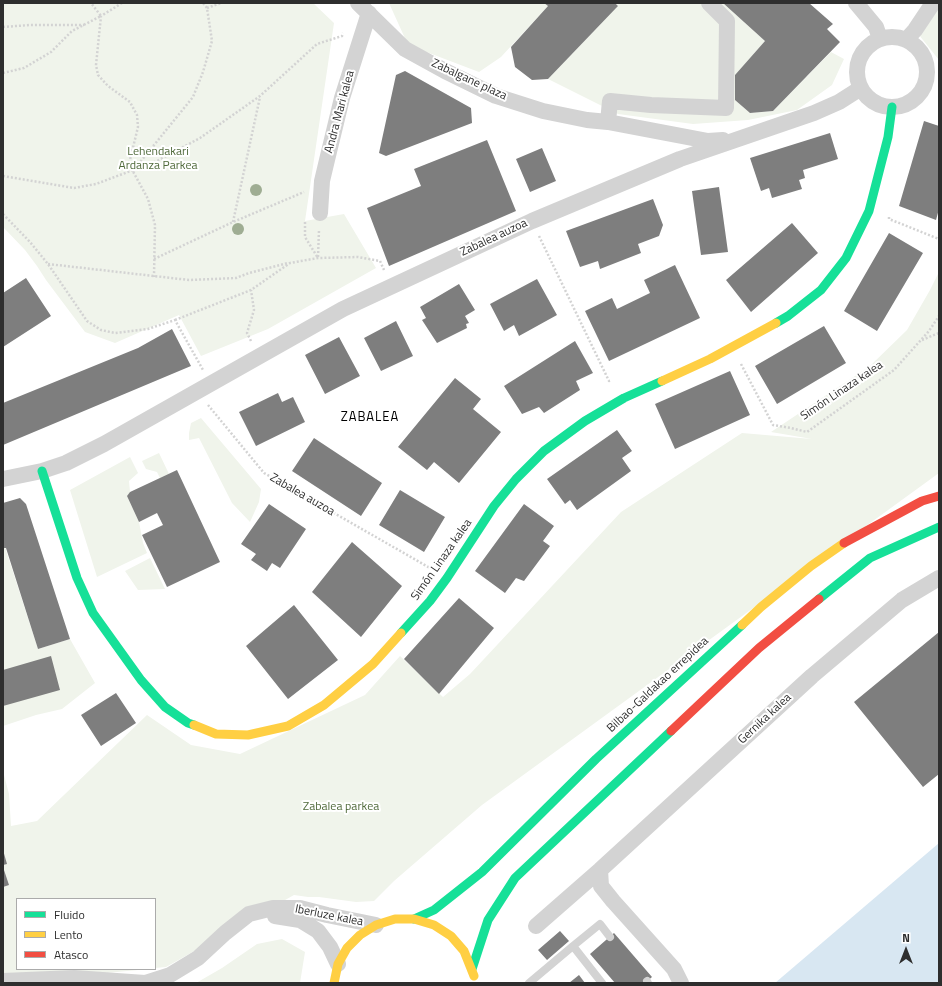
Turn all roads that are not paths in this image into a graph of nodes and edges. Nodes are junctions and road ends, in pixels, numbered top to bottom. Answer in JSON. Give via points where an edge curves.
{"nodes":[{"id":1,"x":709,"y":3,"type":"edge"},
{"id":2,"x":856,"y":3,"type":"edge"},
{"id":3,"x":933,"y":3,"type":"edge"},
{"id":4,"x":363,"y":8,"type":"edge"},
{"id":5,"x":880,"y":39,"type":"junction"},
{"id":6,"x":906,"y":40,"type":"junction"},
{"id":7,"x":933,"y":77,"type":"edge"},
{"id":8,"x":861,"y":88,"type":"junction"},
{"id":9,"x":892,"y":107,"type":"junction"},
{"id":10,"x":608,"y":122,"type":"junction"},
{"id":11,"x":739,"y":138,"type":"junction"},
{"id":12,"x":320,"y":213,"type":"road end"},
{"id":13,"x":42,"y":471,"type":"junction"},
{"id":14,"x":3,"y":479,"type":"edge"},
{"id":15,"x":939,"y":496,"type":"edge"},
{"id":16,"x":939,"y":527,"type":"edge"},
{"id":17,"x":939,"y":578,"type":"edge"},
{"id":18,"x":600,"y":870,"type":"junction"},
{"id":19,"x":249,"y":914,"type":"junction"},
{"id":20,"x":414,"y":920,"type":"junction"},
{"id":21,"x":376,"y":925,"type":"junction"},
{"id":22,"x":536,"y":926,"type":"dead end"},
{"id":23,"x":610,"y":937,"type":"dead end"},
{"id":24,"x":573,"y":946,"type":"junction"},
{"id":25,"x":338,"y":964,"type":"junction"},
{"id":26,"x":472,"y":969,"type":"junction"},
{"id":27,"x":3,"y":981,"type":"edge"},
{"id":28,"x":334,"y":983,"type":"edge"},
{"id":29,"x":475,"y":983,"type":"edge"},
{"id":30,"x":529,"y":983,"type":"edge"},
{"id":31,"x":602,"y":983,"type":"edge"},
{"id":32,"x":682,"y":983,"type":"edge"}],
"edges":[{"from":1,"to":10,"type":"street","via":[[727,22],[726,108],[610,101]]},
{"from":2,"to":5,"type":"street","via":[[876,27]]},
{"from":3,"to":6,"type":"street"},
{"from":4,"to":10,"type":"street","name":"Zabalgane plaza","via":[[405,49],[496,96],[543,111]]},
{"from":4,"to":12,"type":"street","name":"Andra Mari kalea","via":[[326,160]]},
{"from":5,"to":6,"type":"street","via":[[889,37]]},
{"from":5,"to":8,"type":"street","via":[[862,54],[857,70]]},
{"from":6,"to":7,"type":"street","via":[[915,45],[922,54]]},
{"from":7,"to":9,"type":"street","via":[[912,101]]},
{"from":8,"to":9,"type":"street","via":[[874,102]]},
{"from":8,"to":11,"type":"street","via":[[814,114]]},
{"from":9,"to":13,"type":"main road","name":"Simón Linaza kalea","via":[[888,137],[869,211],[846,258],[821,290],[788,316],[710,359],[624,398],[585,421],[544,451],[494,506],[430,601],[373,664],[324,705],[288,726],[248,735],[216,734],[188,723],[165,707],[141,680],[93,613],[77,578]]},
{"from":10,"to":11,"type":"street","name":"Zabalgane plaza","via":[[708,141]]},
{"from":11,"to":13,"type":"street","name":"Zabalea auzoa","via":[[672,162],[532,221],[344,309],[104,444],[66,463]]},
{"from":13,"to":14,"type":"street","name":"Zabalea auzoa"},
{"from":15,"to":20,"type":"main road","name":"Bilbao-Galdakao errepidea","via":[[922,501],[849,539],[800,575],[761,607],[596,759],[482,872],[434,910]]},
{"from":16,"to":26,"type":"main road","via":[[870,558],[759,648],[515,878],[488,920]]},
{"from":17,"to":18,"type":"street","name":"Gernika kalea","via":[[902,600],[812,676]]},
{"from":18,"to":22,"type":"street","name":"Gernika kalea"},
{"from":18,"to":32,"type":"street","via":[[601,886],[674,969]]},
{"from":19,"to":21,"type":"street","name":"Iberluze kalea","via":[[273,908],[300,908]]},
{"from":19,"to":25,"type":"street","name":"Iberluze kalea","via":[[300,920],[318,931]]},
{"from":19,"to":27,"type":"street","via":[[198,958],[170,975],[145,983],[74,978]]},
{"from":20,"to":21,"type":"main road","name":"Bilbao-Galdakao errepidea","via":[[395,920]]},
{"from":20,"to":26,"type":"main road","name":"Bilbao-Galdakao errepidea","via":[[434,925],[451,936],[464,951]]},
{"from":21,"to":25,"type":"main road","name":"Bilbao-Galdakao errepidea","via":[[360,935],[347,948]]},
{"from":23,"to":24,"type":"lane","via":[[600,924]]},
{"from":24,"to":30,"type":"lane"},
{"from":24,"to":31,"type":"lane"},
{"from":25,"to":28,"type":"main road","name":"Bilbao-Galdakao errepidea"},
{"from":26,"to":29,"type":"main road","name":"Bilbao-Galdakao errepidea"}]}
